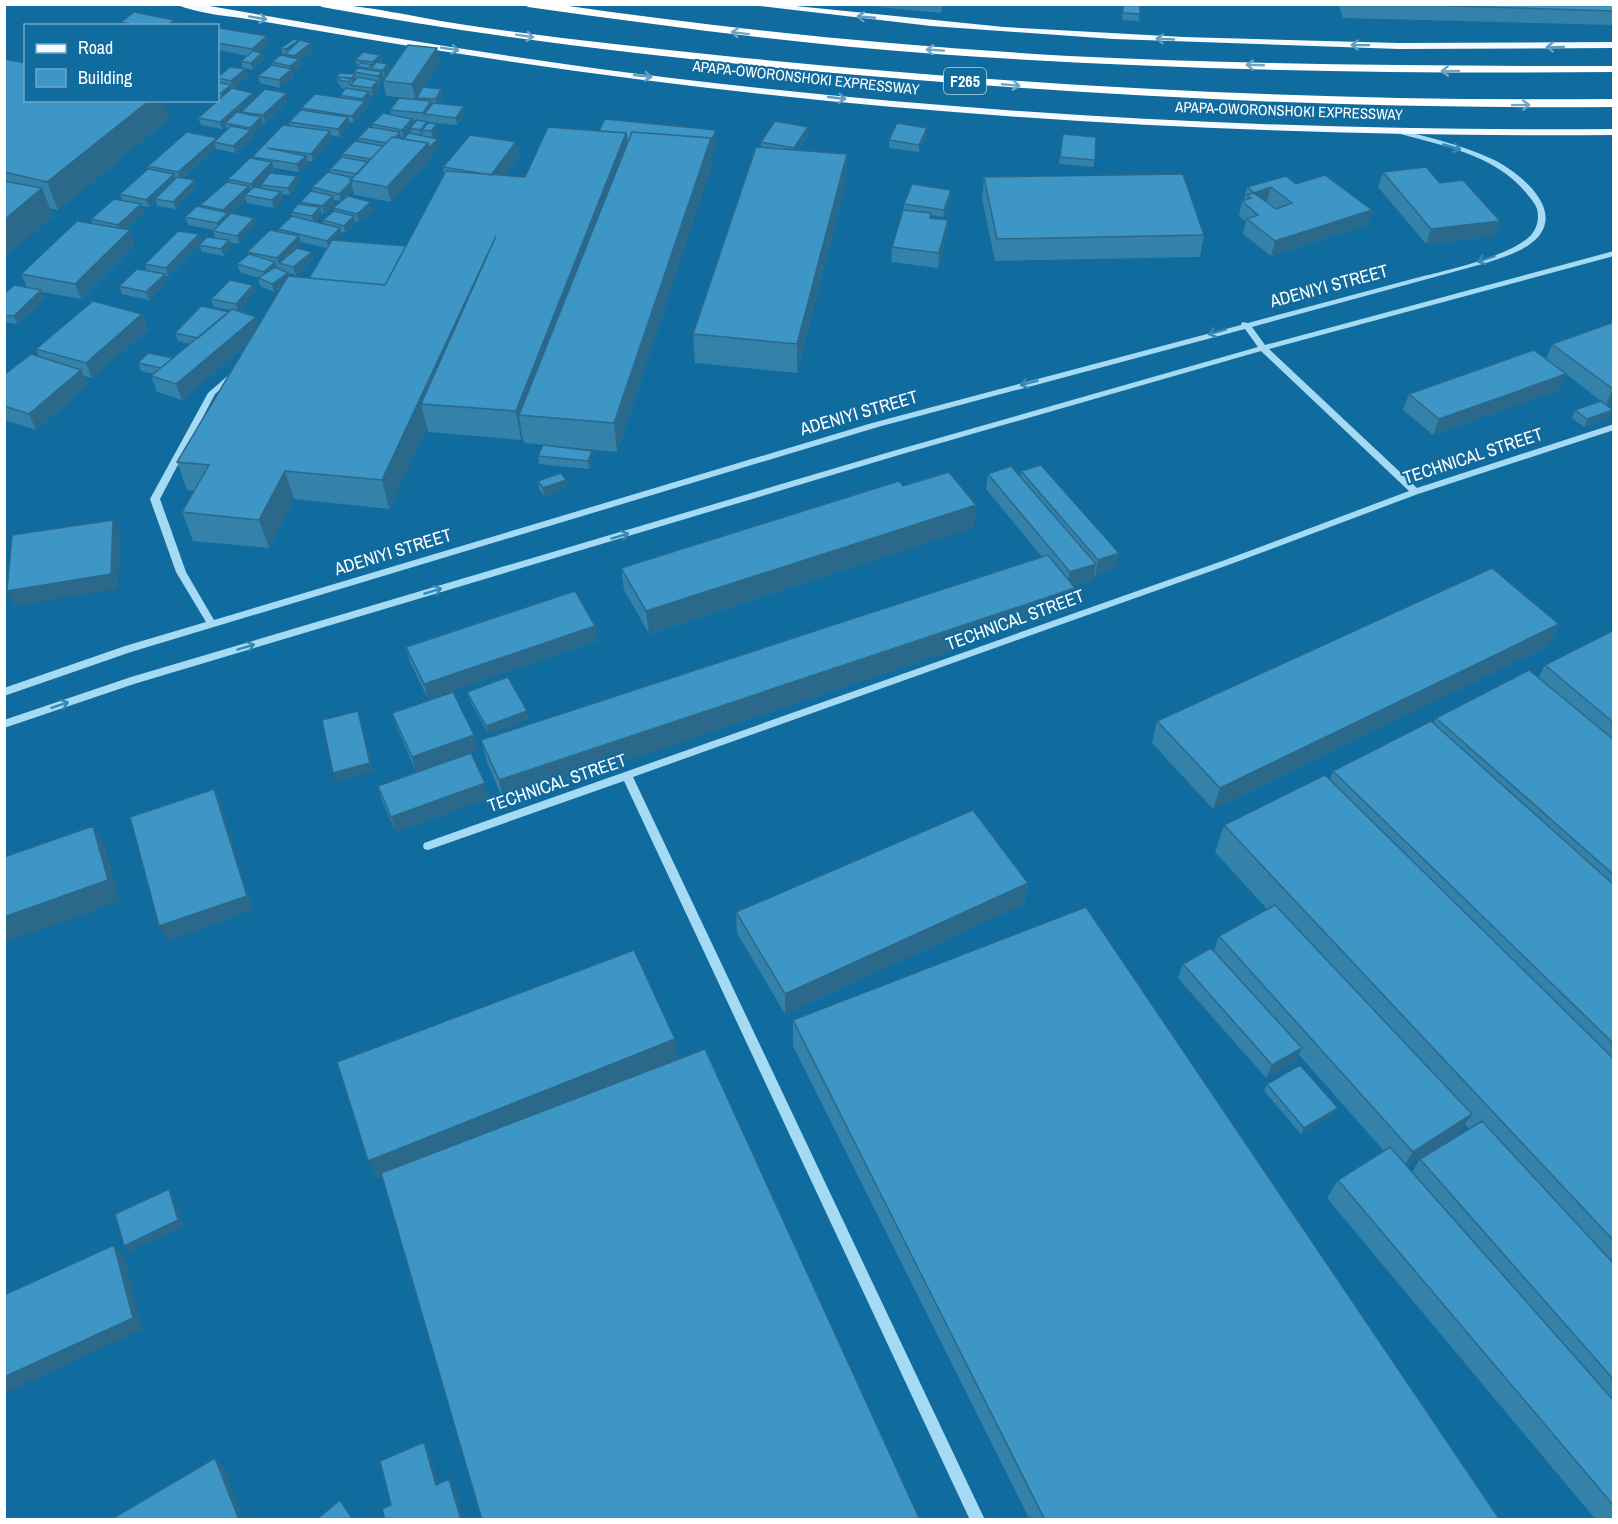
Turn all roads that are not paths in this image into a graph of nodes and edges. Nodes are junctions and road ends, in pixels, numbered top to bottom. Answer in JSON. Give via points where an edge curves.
{"nodes":[{"id":1,"x":180,"y":4,"type":"edge"},
{"id":2,"x":322,"y":4,"type":"edge"},
{"id":3,"x":528,"y":4,"type":"edge"},
{"id":4,"x":747,"y":4,"type":"edge"},
{"id":5,"x":1614,"y":45,"type":"edge"},
{"id":6,"x":1614,"y":69,"type":"edge"},
{"id":7,"x":1614,"y":103,"type":"edge"},
{"id":8,"x":1395,"y":131,"type":"junction"},
{"id":9,"x":1614,"y":132,"type":"edge"},
{"id":10,"x":1614,"y":253,"type":"edge"},
{"id":11,"x":1245,"y":324,"type":"junction"},
{"id":12,"x":1263,"y":348,"type":"junction"},
{"id":13,"x":241,"y":369,"type":"edge"},
{"id":14,"x":1614,"y":427,"type":"edge"},
{"id":15,"x":1415,"y":492,"type":"junction"},
{"id":16,"x":212,"y":624,"type":"junction"},
{"id":17,"x":4,"y":692,"type":"edge"},
{"id":18,"x":4,"y":724,"type":"edge"},
{"id":19,"x":627,"y":775,"type":"junction"},
{"id":20,"x":428,"y":846,"type":"dead end"},
{"id":21,"x":978,"y":1520,"type":"edge"}],
"edges":[{"from":1,"to":8,"type":"main road","name":"APAPA-OWORONSHOKI EXPRESSWAY","one_way":true,"via":[[602,72],[873,102],[1049,116]]},
{"from":2,"to":7,"type":"highway","name":"APAPA-OWORONSHOKI EXPRESSWAY","number":"F265","one_way":true,"via":[[546,39],[1020,86],[1483,105]]},
{"from":6,"to":3,"type":"highway","number":"F265","one_way":true,"via":[[1438,71],[1019,56],[791,39]]},
{"from":5,"to":4,"type":"main road","one_way":true,"via":[[1493,48],[1253,43],[1040,32]]},
{"from":8,"to":9,"type":"main road","name":"APAPA-OWORONSHOKI EXPRESSWAY"},
{"from":8,"to":11,"type":"street","name":"ADENIYI STREET","one_way":true,"via":[[1460,149],[1490,161],[1514,177],[1529,188],[1539,205],[1542,217],[1536,234],[1518,248],[1449,272]]},
{"from":10,"to":12,"type":"street"},
{"from":11,"to":12,"type":"street"},
{"from":11,"to":16,"type":"street","name":"ADENIYI STREET","one_way":true,"via":[[875,425]]},
{"from":12,"to":15,"type":"street"},
{"from":18,"to":12,"type":"street","one_way":true,"via":[[131,681]]},
{"from":13,"to":16,"type":"street","via":[[212,393],[155,499],[181,572]]},
{"from":14,"to":15,"type":"street","name":"TECHNICAL STREET"},
{"from":15,"to":19,"type":"street","name":"TECHNICAL STREET"},
{"from":16,"to":17,"type":"street","name":"ADENIYI STREET"},
{"from":19,"to":20,"type":"street","name":"TECHNICAL STREET"},
{"from":19,"to":21,"type":"street"}]}
